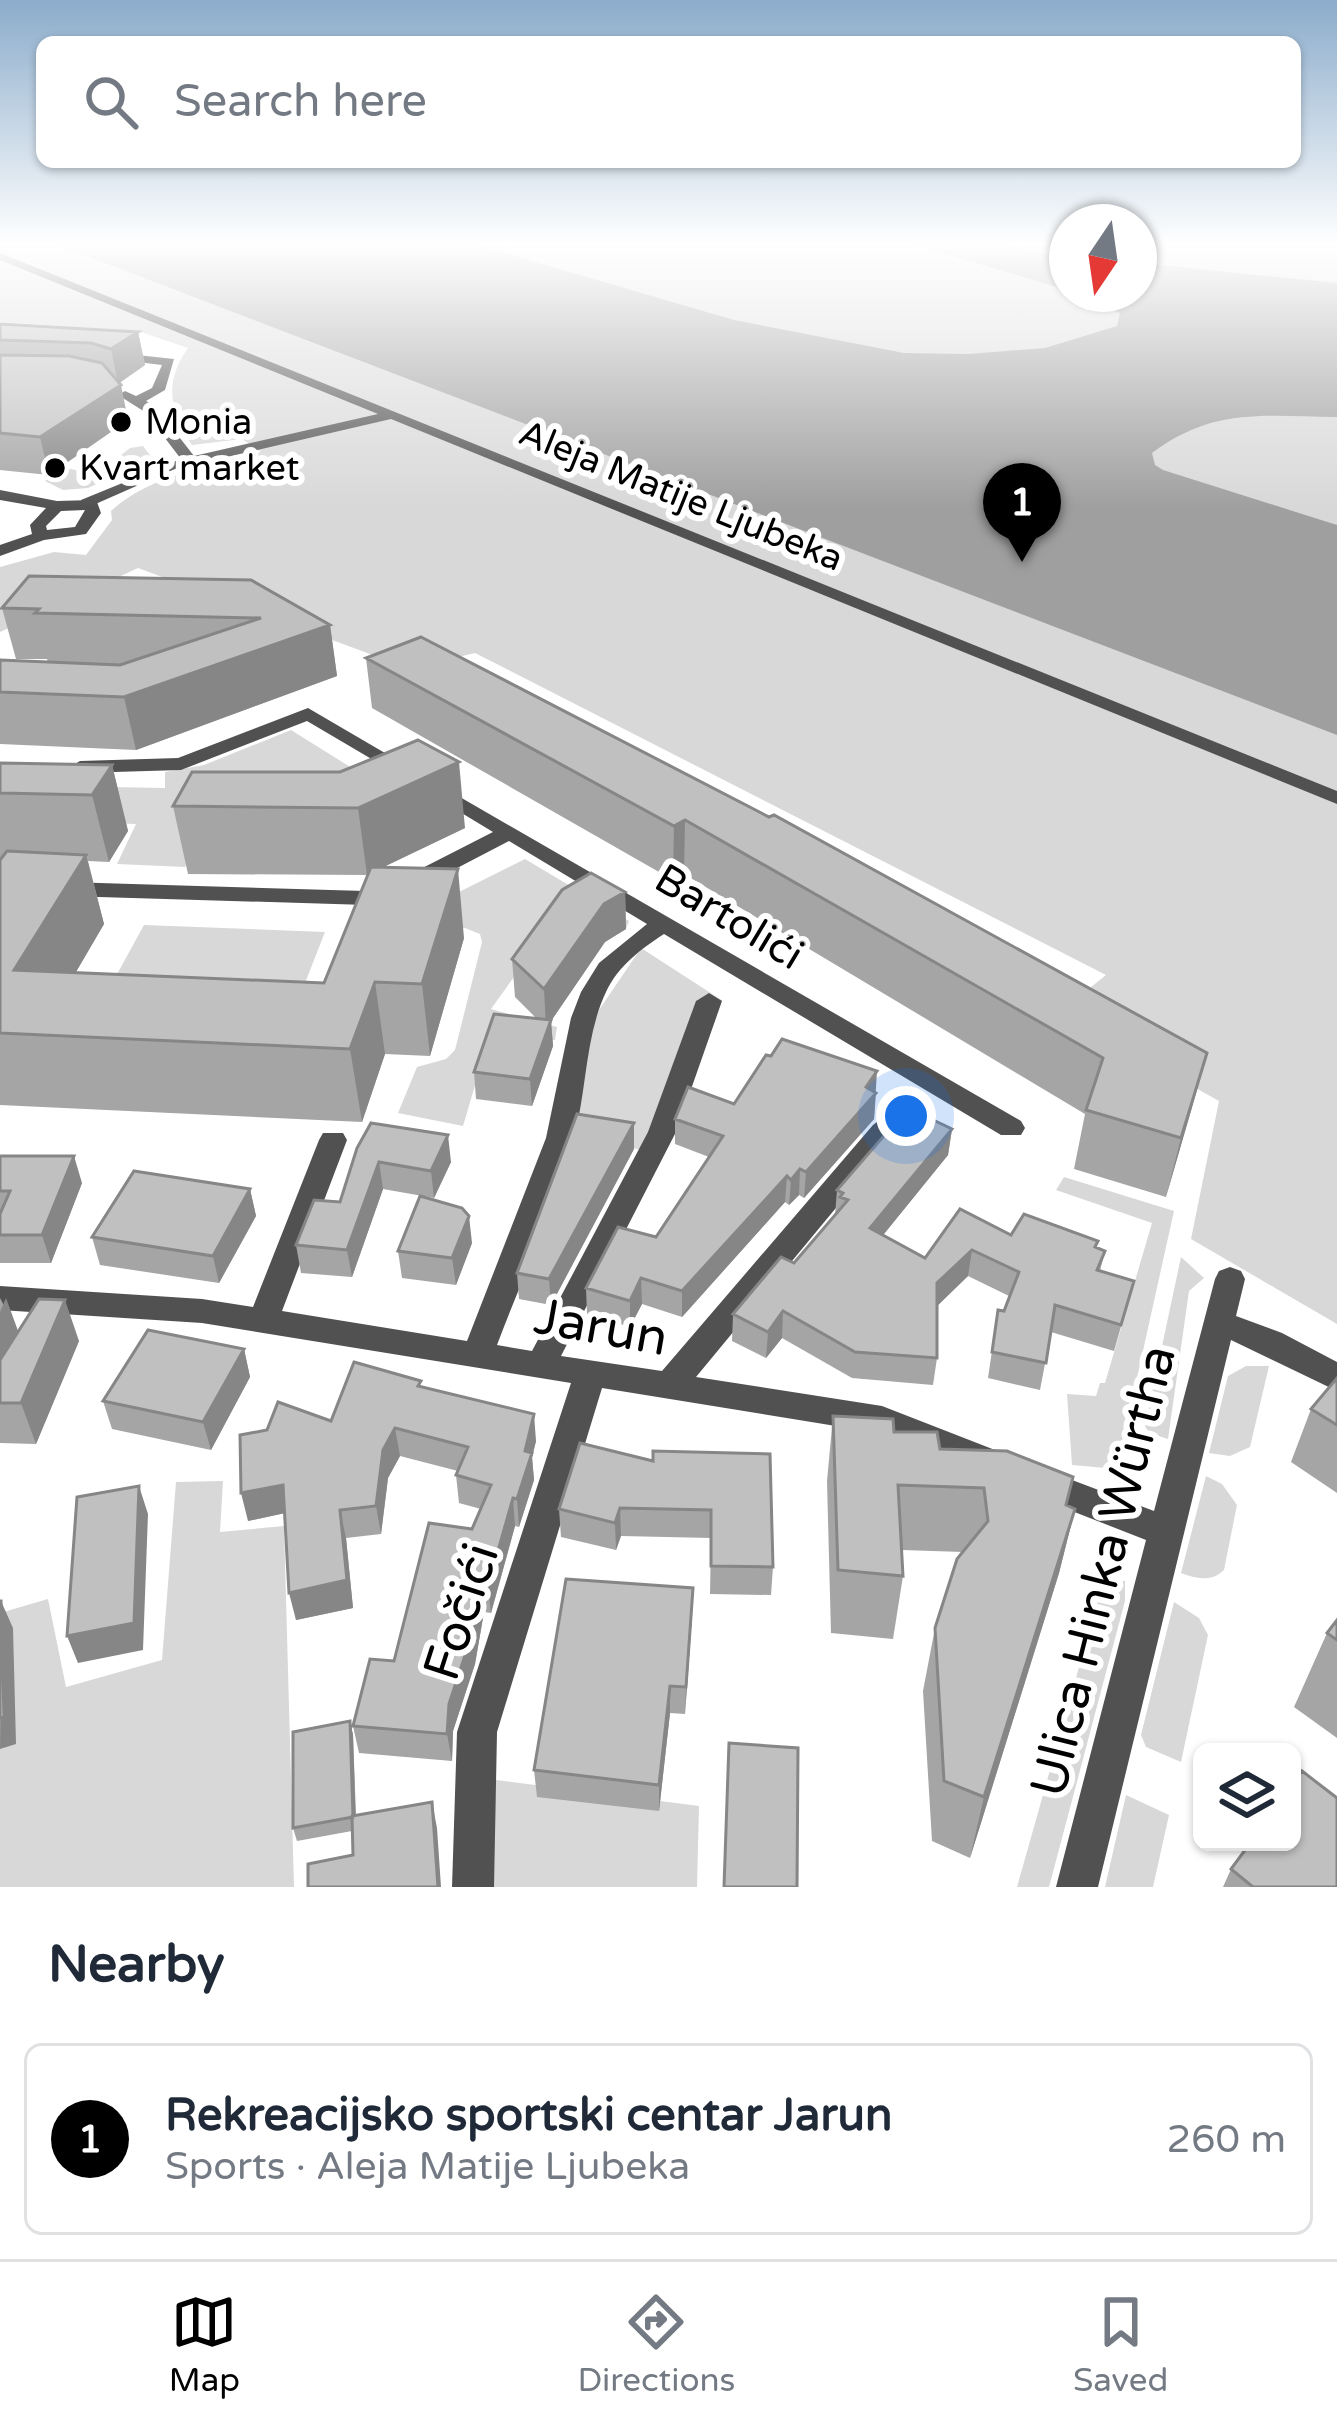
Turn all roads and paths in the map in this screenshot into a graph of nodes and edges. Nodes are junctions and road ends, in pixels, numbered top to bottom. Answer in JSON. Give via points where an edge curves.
{"nodes":[{"id":1,"x":186,"y":331,"type":"edge"},
{"id":2,"x":93,"y":353,"type":"edge"},
{"id":3,"x":100,"y":389,"type":"edge"},
{"id":4,"x":139,"y":400,"type":"junction"},
{"id":5,"x":393,"y":415,"type":"junction"},
{"id":6,"x":189,"y":460,"type":"junction"},
{"id":7,"x":0,"y":495,"type":"edge"},
{"id":8,"x":86,"y":503,"type":"junction"},
{"id":9,"x":57,"y":506,"type":"junction"},
{"id":10,"x":41,"y":536,"type":"junction"},
{"id":11,"x":0,"y":551,"type":"edge"},
{"id":12,"x":62,"y":766,"type":"edge"},
{"id":13,"x":1337,"y":798,"type":"edge"},
{"id":14,"x":510,"y":832,"type":"junction"},
{"id":15,"x":0,"y":887,"type":"edge"},
{"id":16,"x":664,"y":923,"type":"junction"},
{"id":17,"x":709,"y":1001,"type":"dead end"},
{"id":18,"x":915,"y":1106,"type":"edge"},
{"id":19,"x":1011,"y":1128,"type":"dead end"},
{"id":20,"x":333,"y":1140,"type":"dead end"},
{"id":21,"x":1230,"y":1279,"type":"dead end"},
{"id":22,"x":0,"y":1298,"type":"edge"},
{"id":23,"x":263,"y":1321,"type":"junction"},
{"id":24,"x":1218,"y":1322,"type":"junction"},
{"id":25,"x":477,"y":1356,"type":"junction"},
{"id":26,"x":540,"y":1366,"type":"junction"},
{"id":27,"x":590,"y":1375,"type":"junction"},
{"id":28,"x":1337,"y":1378,"type":"edge"},
{"id":29,"x":668,"y":1388,"type":"junction"},
{"id":30,"x":1167,"y":1532,"type":"junction"},
{"id":31,"x":473,"y":1887,"type":"edge"},
{"id":32,"x":1077,"y":1887,"type":"edge"}],
"edges":[{"from":1,"to":5,"type":"street","name":"Aleja Matije Ljubeka"},
{"from":2,"to":4,"type":"street","via":[[168,359],[158,390]]},
{"from":3,"to":4,"type":"street"},
{"from":4,"to":6,"type":"street"},
{"from":5,"to":6,"type":"street"},
{"from":5,"to":13,"type":"street","name":"Aleja Matije Ljubeka"},
{"from":6,"to":8,"type":"street"},
{"from":7,"to":9,"type":"street"},
{"from":8,"to":9,"type":"street"},
{"from":8,"to":10,"type":"street","via":[[93,513],[80,531]]},
{"from":9,"to":10,"type":"street","via":[[38,525]]},
{"from":10,"to":11,"type":"street"},
{"from":12,"to":14,"type":"street","name":"Bartolići","via":[[182,764],[308,714]]},
{"from":14,"to":15,"type":"street","via":[[367,898]]},
{"from":14,"to":16,"type":"street","name":"Bartolići"},
{"from":16,"to":19,"type":"street","name":"Bartolići"},
{"from":16,"to":25,"type":"street","via":[[629,943],[581,1016],[562,1134]]},
{"from":17,"to":26,"type":"street","via":[[662,1132]]},
{"from":18,"to":29,"type":"street","via":[[883,1132]]},
{"from":20,"to":23,"type":"street"},
{"from":21,"to":24,"type":"street","name":"Ulica Hinka Würtha"},
{"from":22,"to":23,"type":"street","name":"Jarun"},
{"from":23,"to":25,"type":"street","name":"Jarun"},
{"from":24,"to":28,"type":"street"},
{"from":24,"to":30,"type":"street","name":"Ulica Hinka Würtha"},
{"from":25,"to":26,"type":"street","name":"Jarun"},
{"from":26,"to":27,"type":"street","name":"Jarun"},
{"from":27,"to":29,"type":"street","name":"Jarun"},
{"from":27,"to":31,"type":"street","name":"Fočići","via":[[477,1732]]},
{"from":29,"to":30,"type":"street","name":"Jarun","via":[[882,1420]]},
{"from":30,"to":32,"type":"street","name":"Ulica Hinka Würtha"}]}
